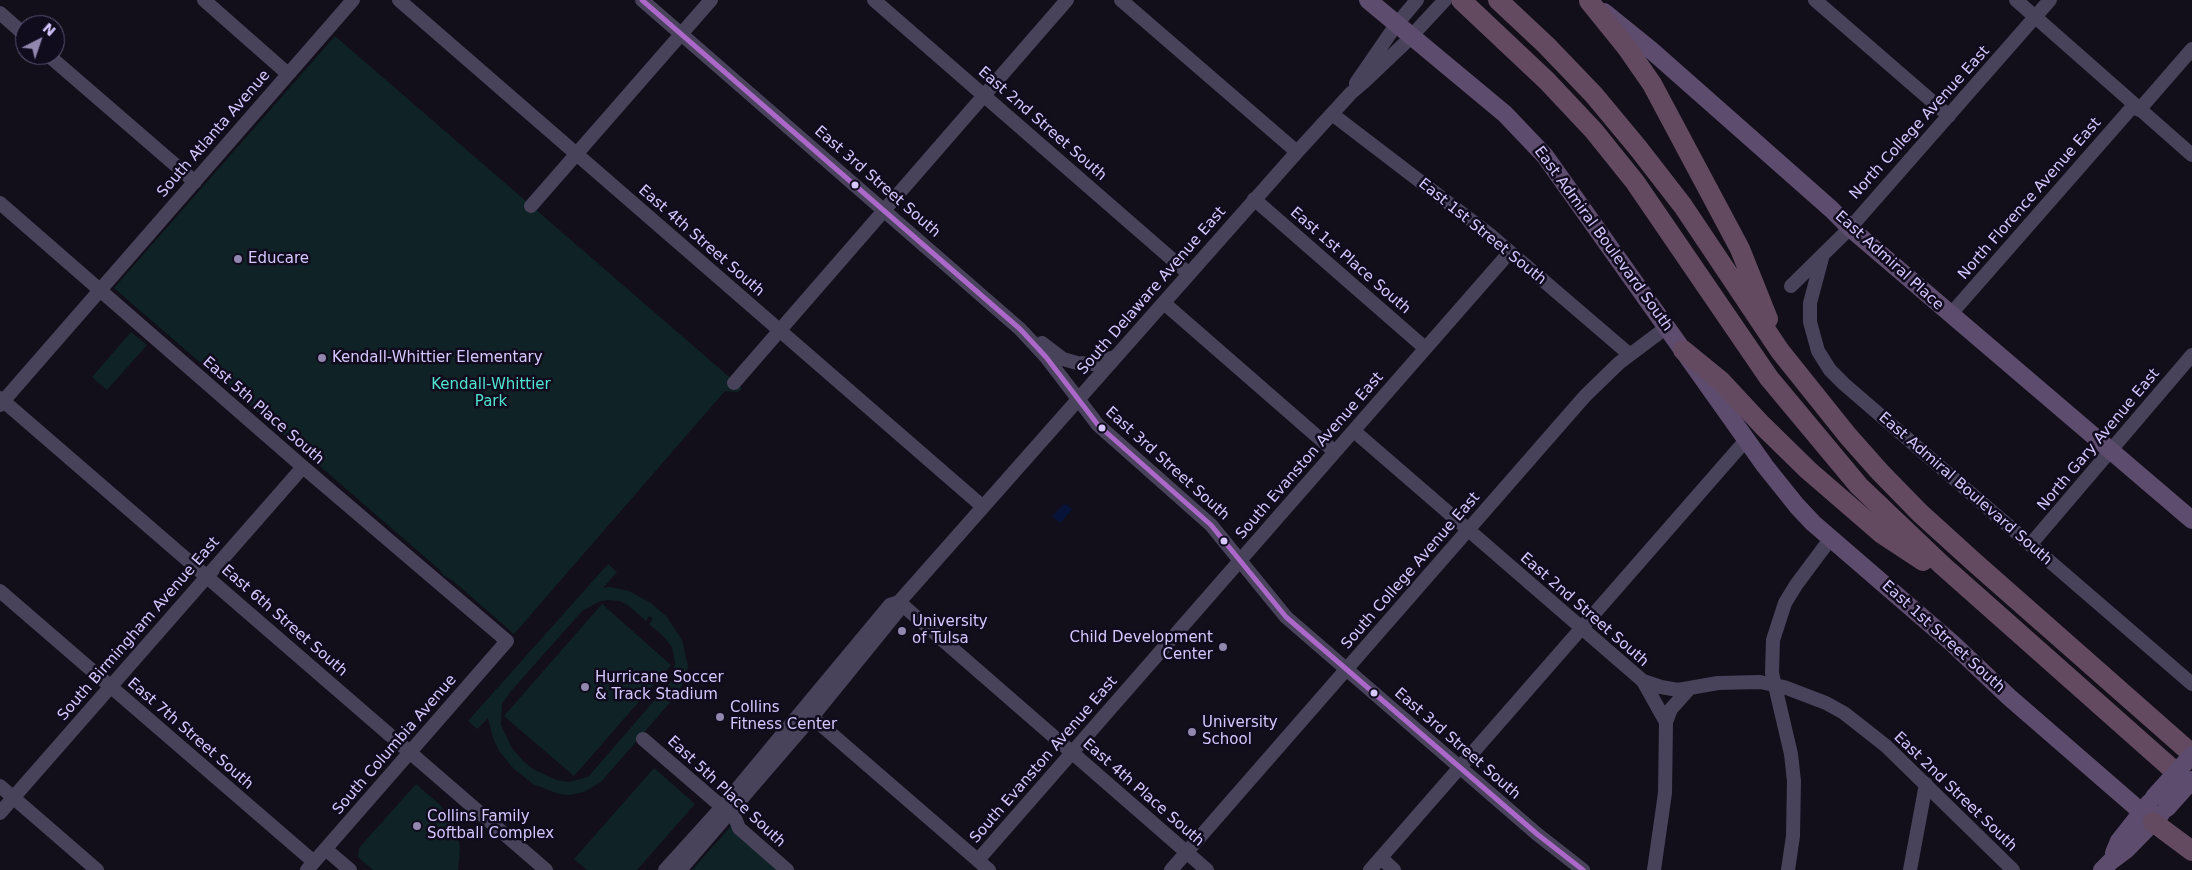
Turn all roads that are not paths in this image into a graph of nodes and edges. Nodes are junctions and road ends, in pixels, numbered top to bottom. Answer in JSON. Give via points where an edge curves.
{"nodes":[{"id":1,"x":204,"y":0,"type":"edge"},
{"id":2,"x":354,"y":0,"type":"edge"},
{"id":3,"x":399,"y":0,"type":"edge"},
{"id":4,"x":642,"y":0,"type":"edge"},
{"id":5,"x":711,"y":0,"type":"edge"},
{"id":6,"x":874,"y":0,"type":"edge"},
{"id":7,"x":1067,"y":0,"type":"edge"},
{"id":8,"x":1121,"y":0,"type":"edge"},
{"id":9,"x":1368,"y":0,"type":"edge"},
{"id":10,"x":1417,"y":0,"type":"edge"},
{"id":11,"x":1445,"y":0,"type":"edge"},
{"id":12,"x":1498,"y":0,"type":"edge"},
{"id":13,"x":1588,"y":0,"type":"edge"},
{"id":14,"x":1814,"y":0,"type":"edge"},
{"id":15,"x":2016,"y":0,"type":"edge"},
{"id":16,"x":2050,"y":0,"type":"edge"},
{"id":17,"x":1467,"y":6,"type":"edge"},
{"id":18,"x":0,"y":13,"type":"edge"},
{"id":19,"x":2035,"y":17,"type":"junction"},
{"id":20,"x":1396,"y":25,"type":"junction"},
{"id":21,"x":15,"y":26,"type":"edge"},
{"id":22,"x":681,"y":34,"type":"junction"},
{"id":23,"x":1411,"y":37,"type":"junction"},
{"id":24,"x":2192,"y":48,"type":"edge"},
{"id":25,"x":60,"y":65,"type":"edge"},
{"id":26,"x":288,"y":74,"type":"junction"},
{"id":27,"x":1351,"y":93,"type":"junction"},
{"id":28,"x":984,"y":95,"type":"junction"},
{"id":29,"x":2137,"y":107,"type":"junction"},
{"id":30,"x":1332,"y":114,"type":"junction"},
{"id":31,"x":1949,"y":116,"type":"junction"},
{"id":32,"x":1296,"y":152,"type":"junction"},
{"id":33,"x":576,"y":154,"type":"junction"},
{"id":34,"x":2192,"y":155,"type":"edge"},
{"id":35,"x":195,"y":182,"type":"junction"},
{"id":36,"x":1254,"y":199,"type":"junction"},
{"id":37,"x":0,"y":203,"type":"edge"},
{"id":38,"x":531,"y":206,"type":"dead end"},
{"id":39,"x":884,"y":210,"type":"junction"},
{"id":40,"x":1850,"y":228,"type":"junction"},
{"id":41,"x":1509,"y":252,"type":"junction"},
{"id":42,"x":1822,"y":258,"type":"junction"},
{"id":43,"x":1189,"y":274,"type":"junction"},
{"id":44,"x":1792,"y":286,"type":"dead end"},
{"id":45,"x":100,"y":290,"type":"junction"},
{"id":46,"x":1164,"y":303,"type":"junction"},
{"id":47,"x":1950,"y":315,"type":"junction"},
{"id":48,"x":1667,"y":327,"type":"junction"},
{"id":49,"x":1020,"y":329,"type":"junction"},
{"id":50,"x":780,"y":330,"type":"junction"},
{"id":51,"x":1426,"y":348,"type":"junction"},
{"id":52,"x":1683,"y":350,"type":"junction"},
{"id":53,"x":1780,"y":351,"type":"junction"},
{"id":54,"x":1629,"y":354,"type":"junction"},
{"id":55,"x":2192,"y":355,"type":"edge"},
{"id":56,"x":1115,"y":357,"type":"junction"},
{"id":57,"x":734,"y":383,"type":"dead end"},
{"id":58,"x":1078,"y":400,"type":"junction"},
{"id":59,"x":1,"y":401,"type":"edge"},
{"id":60,"x":1354,"y":432,"type":"junction"},
{"id":61,"x":1746,"y":440,"type":"junction"},
{"id":62,"x":2110,"y":451,"type":"junction"},
{"id":63,"x":1335,"y":452,"type":"junction"},
{"id":64,"x":303,"y":467,"type":"junction"},
{"id":65,"x":982,"y":506,"type":"junction"},
{"id":66,"x":2192,"y":520,"type":"edge"},
{"id":67,"x":1468,"y":530,"type":"junction"},
{"id":68,"x":1831,"y":538,"type":"junction"},
{"id":69,"x":2030,"y":546,"type":"junction"},
{"id":70,"x":1241,"y":560,"type":"junction"},
{"id":71,"x":206,"y":576,"type":"junction"},
{"id":72,"x":0,"y":591,"type":"edge"},
{"id":73,"x":899,"y":602,"type":"junction"},
{"id":74,"x":1983,"y":602,"type":"junction"},
{"id":75,"x":1581,"y":628,"type":"junction"},
{"id":76,"x":507,"y":641,"type":"joint"},
{"id":77,"x":1346,"y":670,"type":"junction"},
{"id":78,"x":1643,"y":682,"type":"junction"},
{"id":79,"x":2192,"y":684,"type":"edge"},
{"id":80,"x":110,"y":686,"type":"junction"},
{"id":81,"x":1775,"y":686,"type":"junction"},
{"id":82,"x":1689,"y":689,"type":"junction"},
{"id":83,"x":808,"y":713,"type":"junction"},
{"id":84,"x":1666,"y":722,"type":"junction"},
{"id":85,"x":642,"y":739,"type":"dead end"},
{"id":86,"x":410,"y":752,"type":"junction"},
{"id":87,"x":1072,"y":752,"type":"junction"},
{"id":88,"x":2192,"y":754,"type":"edge"},
{"id":89,"x":1460,"y":767,"type":"junction"},
{"id":90,"x":2192,"y":780,"type":"edge"},
{"id":91,"x":1926,"y":784,"type":"junction"},
{"id":92,"x":0,"y":786,"type":"edge"},
{"id":93,"x":2192,"y":786,"type":"edge"},
{"id":94,"x":13,"y":798,"type":"junction"},
{"id":95,"x":726,"y":810,"type":"junction"},
{"id":96,"x":2154,"y":810,"type":"junction"},
{"id":97,"x":0,"y":813,"type":"edge"},
{"id":98,"x":2192,"y":851,"type":"edge"},
{"id":99,"x":329,"y":852,"type":"dead end"},
{"id":100,"x":1186,"y":852,"type":"junction"},
{"id":101,"x":1380,"y":858,"type":"junction"},
{"id":102,"x":978,"y":860,"type":"junction"},
{"id":103,"x":2107,"y":865,"type":"edge"},
{"id":104,"x":310,"y":866,"type":"edge"},
{"id":105,"x":97,"y":870,"type":"edge"},
{"id":106,"x":350,"y":870,"type":"edge"},
{"id":107,"x":546,"y":870,"type":"edge"},
{"id":108,"x":664,"y":870,"type":"edge"},
{"id":109,"x":680,"y":870,"type":"edge"},
{"id":110,"x":787,"y":870,"type":"edge"},
{"id":111,"x":989,"y":870,"type":"edge"},
{"id":112,"x":1171,"y":870,"type":"edge"},
{"id":113,"x":1207,"y":870,"type":"edge"},
{"id":114,"x":1370,"y":870,"type":"edge"},
{"id":115,"x":1394,"y":870,"type":"edge"},
{"id":116,"x":1582,"y":870,"type":"edge"},
{"id":117,"x":1654,"y":870,"type":"edge"},
{"id":118,"x":1788,"y":870,"type":"edge"},
{"id":119,"x":1910,"y":870,"type":"edge"},
{"id":120,"x":2013,"y":870,"type":"edge"}],
"edges":[{"from":1,"to":26,"type":"street"},
{"from":2,"to":26,"type":"street","name":"South Atlanta Avenue"},
{"from":3,"to":33,"type":"street","name":"East 4th Street South"},
{"from":4,"to":22,"type":"street","name":"East 3rd Street South"},
{"from":5,"to":22,"type":"street"},
{"from":6,"to":28,"type":"street","name":"East 2nd Street South"},
{"from":7,"to":28,"type":"street"},
{"from":8,"to":32,"type":"street"},
{"from":9,"to":20,"type":"main road","name":"East Admiral Boulevard South"},
{"from":10,"to":20,"type":"street","name":"South Delaware Avenue East"},
{"from":11,"to":23,"type":"street","name":"South Delaware Avenue East"},
{"from":12,"to":53,"type":"highway","via":[[1594,95],[1638,148],[1683,206]]},
{"from":13,"to":40,"type":"main road","name":"East Admiral Place","via":[[1644,44]]},
{"from":13,"to":53,"type":"highway","via":[[1627,48],[1677,128],[1740,249]]},
{"from":14,"to":31,"type":"street"},
{"from":15,"to":19,"type":"street"},
{"from":16,"to":19,"type":"street","name":"North College Avenue East"},
{"from":17,"to":74,"type":"highway","via":[[1547,80],[1594,131],[1629,175],[1768,378],[1859,486]]},
{"from":18,"to":21,"type":"street"},
{"from":19,"to":29,"type":"street"},
{"from":19,"to":31,"type":"street","name":"North College Avenue East"},
{"from":20,"to":23,"type":"main road","name":"East Admiral Boulevard South"},
{"from":20,"to":27,"type":"street","name":"South Delaware Avenue East"},
{"from":22,"to":33,"type":"street"},
{"from":22,"to":39,"type":"street","name":"East 3rd Street South"},
{"from":23,"to":27,"type":"street","name":"South Delaware Avenue East"},
{"from":23,"to":48,"type":"main road","name":"East Admiral Boulevard South","via":[[1505,114],[1546,156]]},
{"from":24,"to":29,"type":"street","name":"North Florence Avenue East"},
{"from":25,"to":35,"type":"street"},
{"from":26,"to":35,"type":"street","name":"South Atlanta Avenue"},
{"from":27,"to":30,"type":"street","name":"South Delaware Avenue East"},
{"from":28,"to":39,"type":"street"},
{"from":28,"to":43,"type":"street","name":"East 2nd Street South"},
{"from":29,"to":34,"type":"street"},
{"from":29,"to":47,"type":"street","name":"North Florence Avenue East"},
{"from":30,"to":32,"type":"street","name":"South Delaware Avenue East"},
{"from":30,"to":41,"type":"street","name":"East 1st Street South"},
{"from":31,"to":40,"type":"street","name":"North College Avenue East"},
{"from":32,"to":36,"type":"street","name":"South Delaware Avenue East"},
{"from":33,"to":38,"type":"street"},
{"from":33,"to":50,"type":"street","name":"East 4th Street South"},
{"from":35,"to":45,"type":"street","name":"South Atlanta Avenue"},
{"from":36,"to":43,"type":"street","name":"South Delaware Avenue East"},
{"from":36,"to":51,"type":"street","name":"East 1st Place South"},
{"from":37,"to":45,"type":"street","name":"East 5th Place South"},
{"from":39,"to":49,"type":"street","name":"East 3rd Street South"},
{"from":39,"to":50,"type":"street"},
{"from":40,"to":42,"type":"street","name":"North College Avenue East"},
{"from":40,"to":47,"type":"main road","name":"East Admiral Place"},
{"from":41,"to":51,"type":"street","name":"South Evanston Avenue East"},
{"from":41,"to":54,"type":"street","name":"East 1st Street South"},
{"from":42,"to":44,"type":"street","name":"North College Avenue East"},
{"from":42,"to":69,"type":"street","name":"East Admiral Boulevard South","via":[[1810,304],[1813,337],[1830,370]]},
{"from":43,"to":46,"type":"street","name":"South Delaware Avenue East"},
{"from":45,"to":59,"type":"street","name":"South Atlanta Avenue"},
{"from":45,"to":64,"type":"street","name":"East 5th Place South"},
{"from":46,"to":56,"type":"street","name":"South Delaware Avenue East"},
{"from":46,"to":63,"type":"street"},
{"from":47,"to":62,"type":"main road","name":"East Admiral Place"},
{"from":48,"to":52,"type":"main road","name":"East Admiral Boulevard South"},
{"from":48,"to":54,"type":"street","name":"South College Avenue East"},
{"from":49,"to":56,"type":"street","via":[[1063,359],[1093,364]]},
{"from":49,"to":58,"type":"street","name":"East 3rd Street South"},
{"from":50,"to":57,"type":"street"},
{"from":50,"to":65,"type":"street","name":"East 4th Street South"},
{"from":51,"to":60,"type":"street","name":"South Evanston Avenue East"},
{"from":52,"to":61,"type":"main road","name":"East Admiral Boulevard South"},
{"from":52,"to":74,"type":"highway","via":[[1721,381],[1790,452],[1882,534]]},
{"from":53,"to":88,"type":"highway","via":[[1848,436],[1920,513]]},
{"from":54,"to":67,"type":"street","name":"South College Avenue East","via":[[1585,396]]},
{"from":55,"to":62,"type":"street","name":"North Gary Avenue East"},
{"from":56,"to":58,"type":"street","name":"South Delaware Avenue East"},
{"from":58,"to":65,"type":"street","name":"South Delaware Avenue East"},
{"from":58,"to":70,"type":"street","name":"East 3rd Street South","via":[[1106,434],[1211,525]]},
{"from":59,"to":71,"type":"street","name":"East 6th Street South"},
{"from":60,"to":63,"type":"street","name":"South Evanston Avenue East"},
{"from":60,"to":67,"type":"street","name":"East 2nd Street South"},
{"from":61,"to":68,"type":"main road","name":"East 1st Street South","via":[[1788,496]]},
{"from":61,"to":75,"type":"street"},
{"from":62,"to":66,"type":"main road","name":"East Admiral Place"},
{"from":62,"to":69,"type":"street","name":"North Gary Avenue East"},
{"from":63,"to":70,"type":"street","name":"South Evanston Avenue East"},
{"from":64,"to":71,"type":"street","name":"South Birmingham Avenue East"},
{"from":64,"to":76,"type":"street","name":"East 5th Place South"},
{"from":65,"to":73,"type":"street","name":"South Delaware Avenue East"},
{"from":67,"to":75,"type":"street","name":"East 2nd Street South"},
{"from":67,"to":77,"type":"street","name":"South College Avenue East"},
{"from":68,"to":81,"type":"street","via":[[1796,585],[1779,618],[1773,640]]},
{"from":68,"to":96,"type":"main road","name":"East 1st Street South"},
{"from":69,"to":79,"type":"street","name":"East Admiral Boulevard South"},
{"from":70,"to":77,"type":"street","name":"East 3rd Street South","via":[[1286,617]]},
{"from":70,"to":87,"type":"street","name":"South Evanston Avenue East"},
{"from":71,"to":80,"type":"street","name":"South Birmingham Avenue East"},
{"from":71,"to":86,"type":"street","name":"East 6th Street South"},
{"from":72,"to":80,"type":"street","name":"East 7th Street South"},
{"from":73,"to":83,"type":"street","name":"South Delaware Avenue East","via":[[890,605]]},
{"from":73,"to":87,"type":"street","name":"East 4th Place South"},
{"from":74,"to":93,"type":"highway"},
{"from":75,"to":78,"type":"street","name":"East 2nd Street South"},
{"from":75,"to":89,"type":"street"},
{"from":76,"to":86,"type":"street","name":"South Columbia Avenue"},
{"from":77,"to":89,"type":"street","name":"East 3rd Street South"},
{"from":77,"to":100,"type":"street","name":"South College Avenue East"},
{"from":78,"to":82,"type":"street","name":"East 2nd Street South","via":[[1670,689]]},
{"from":78,"to":84,"type":"street"},
{"from":80,"to":94,"type":"street","name":"South Birmingham Avenue East"},
{"from":80,"to":104,"type":"street","name":"East 7th Street South"},
{"from":81,"to":82,"type":"street","name":"East 2nd Street South","via":[[1760,682],[1734,682]]},
{"from":81,"to":91,"type":"street","name":"East 2nd Street South","via":[[1818,700],[1844,713],[1886,746]]},
{"from":81,"to":118,"type":"street","via":[[1794,781],[1793,836]]},
{"from":82,"to":84,"type":"street","via":[[1671,709]]},
{"from":83,"to":95,"type":"street","name":"South Delaware Avenue East"},
{"from":83,"to":102,"type":"street"},
{"from":84,"to":117,"type":"street","via":[[1665,793]]},
{"from":85,"to":95,"type":"street","name":"East 5th Place South"},
{"from":86,"to":104,"type":"street","name":"South Columbia Avenue"},
{"from":86,"to":107,"type":"street","name":"East 6th Street South"},
{"from":87,"to":100,"type":"street","name":"East 4th Place South"},
{"from":87,"to":102,"type":"street","name":"South Evanston Avenue East"},
{"from":88,"to":96,"type":"main road","bridge":true},
{"from":89,"to":101,"type":"street"},
{"from":89,"to":116,"type":"street","name":"East 3rd Street South"},
{"from":90,"to":96,"type":"main road","bridge":true},
{"from":91,"to":119,"type":"street"},
{"from":91,"to":120,"type":"street","name":"East 2nd Street South"},
{"from":92,"to":94,"type":"street"},
{"from":94,"to":97,"type":"street","name":"South Birmingham Avenue East"},
{"from":94,"to":105,"type":"street"},
{"from":95,"to":108,"type":"street","name":"South Delaware Avenue East"},
{"from":95,"to":109,"type":"street","name":"South Delaware Avenue East"},
{"from":95,"to":110,"type":"street","name":"East 5th Place South","via":[[735,818],[739,828]]},
{"from":96,"to":98,"type":"highway"},
{"from":96,"to":103,"type":"main road","via":[[2127,849]]},
{"from":99,"to":106,"type":"street"},
{"from":100,"to":112,"type":"street","name":"South College Avenue East"},
{"from":100,"to":113,"type":"street","name":"East 4th Place South"},
{"from":101,"to":114,"type":"street"},
{"from":101,"to":115,"type":"street"},
{"from":102,"to":111,"type":"street"}]}
